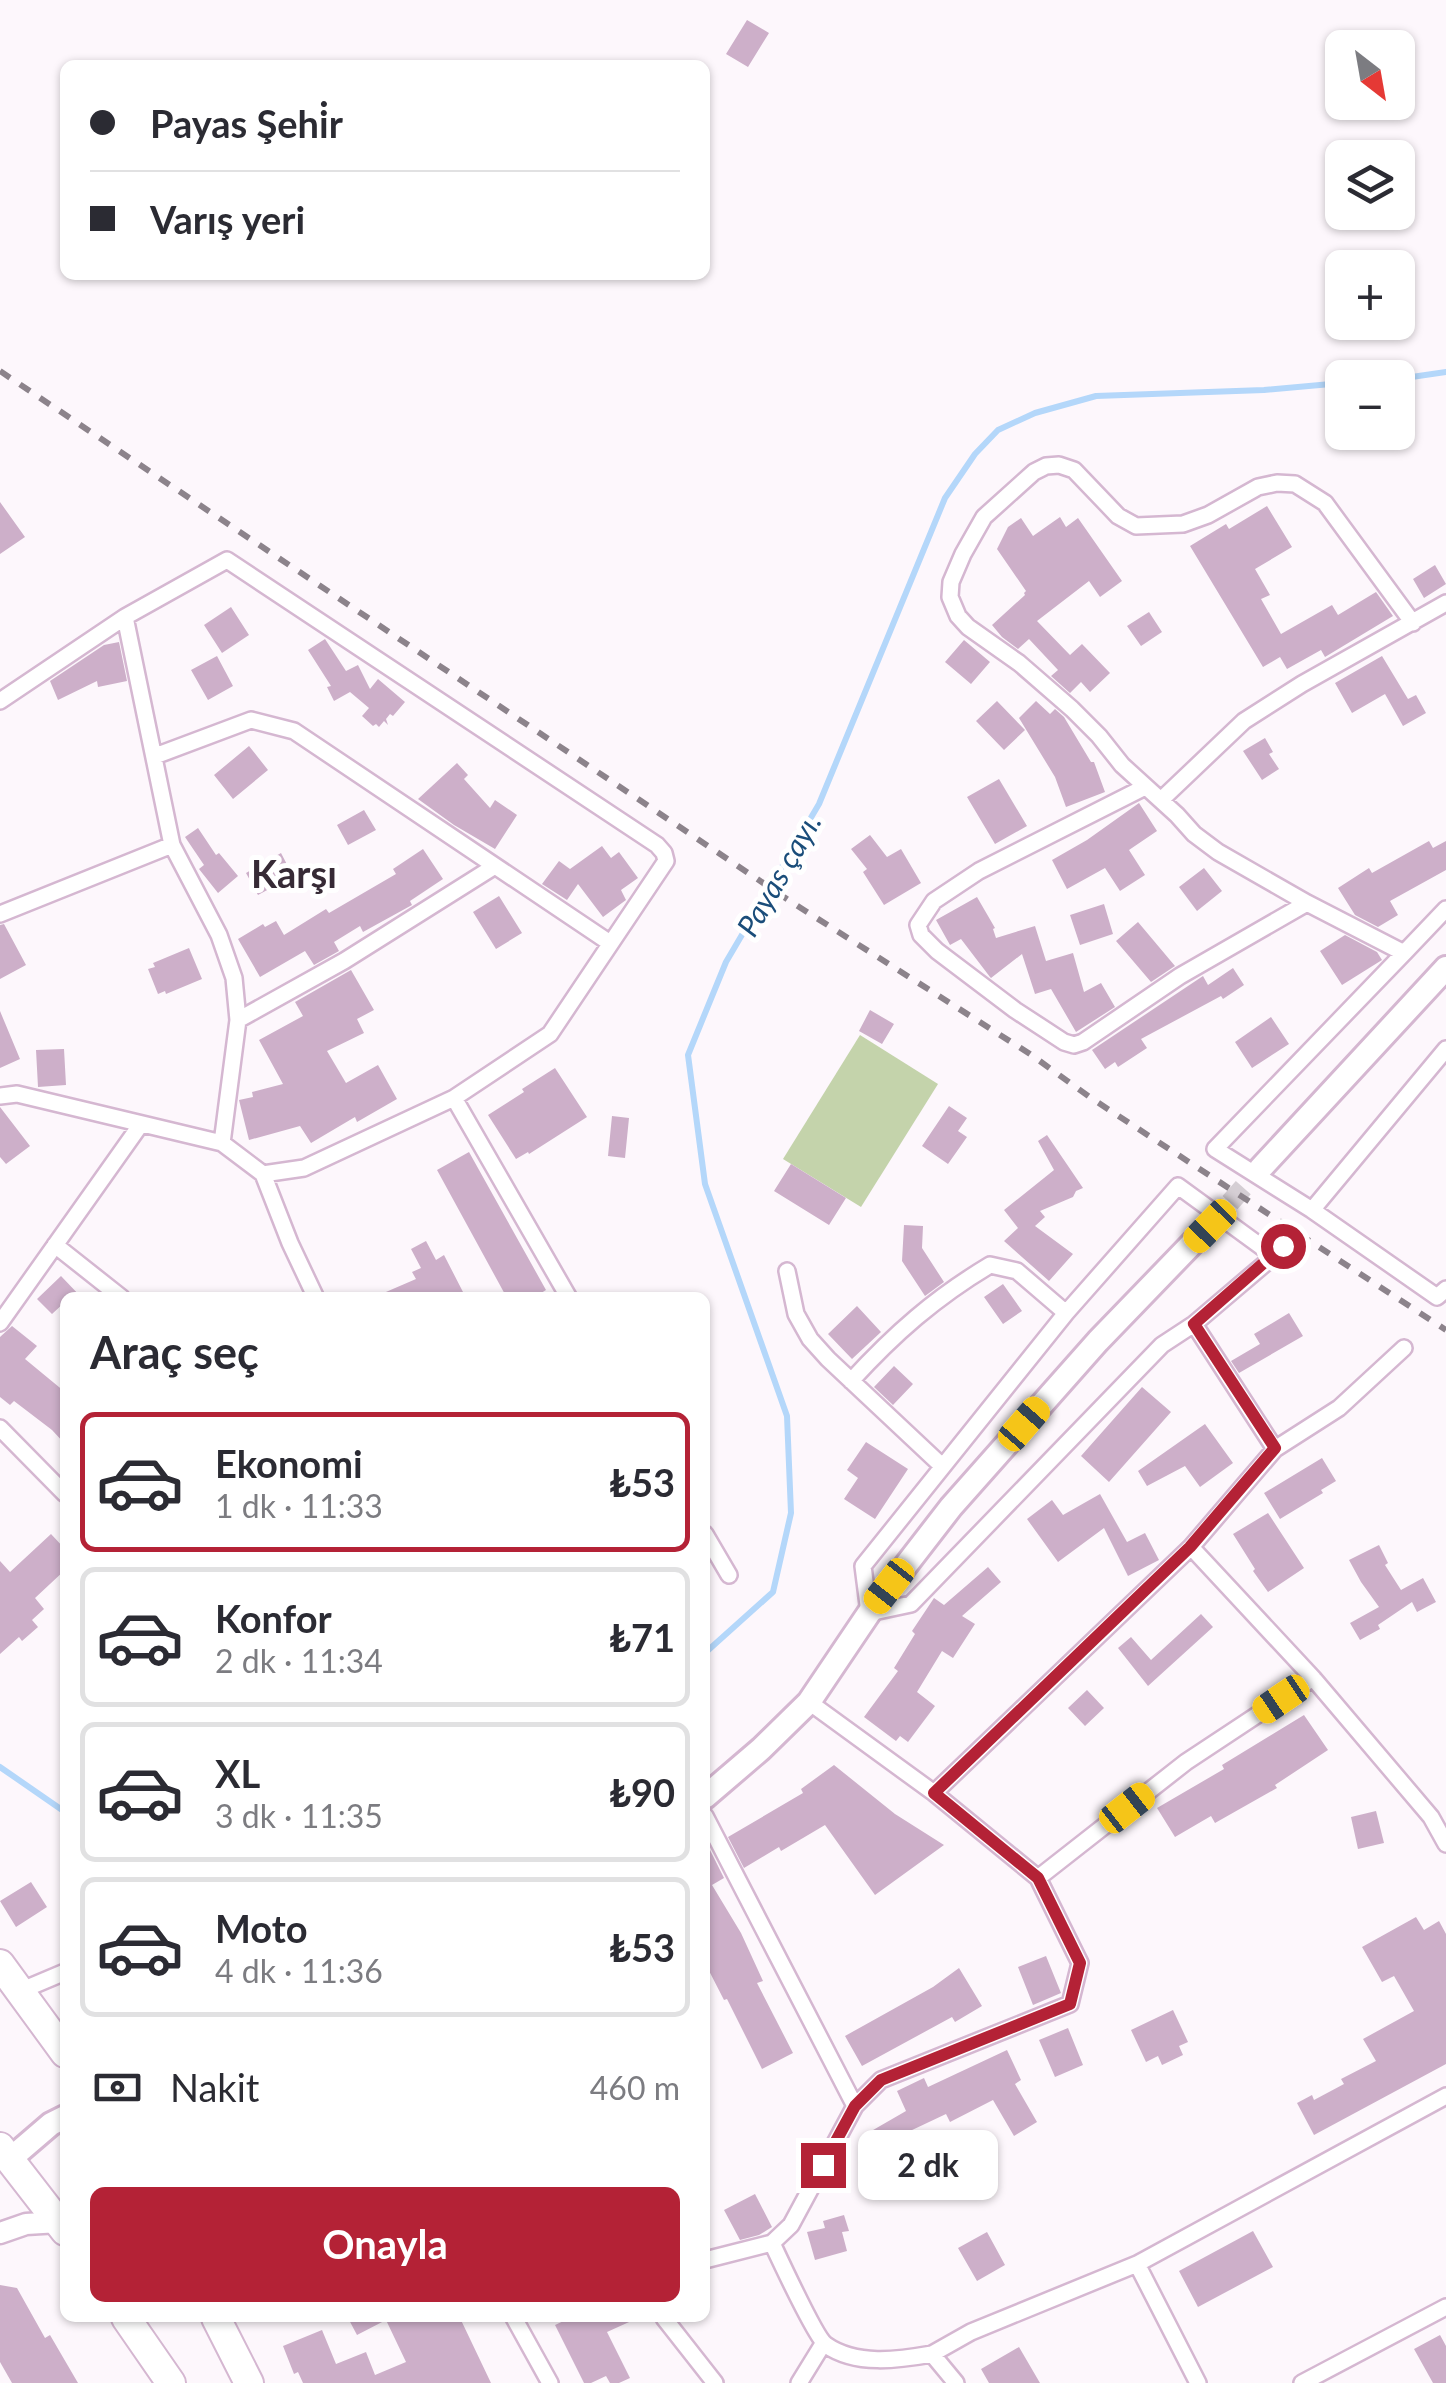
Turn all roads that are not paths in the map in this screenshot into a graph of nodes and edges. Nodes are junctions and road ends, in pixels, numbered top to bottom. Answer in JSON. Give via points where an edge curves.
{"nodes":[{"id":1,"x":1446,"y":602,"type":"edge"},
{"id":2,"x":125,"y":617,"type":"junction"},
{"id":3,"x":1413,"y":622,"type":"junction"},
{"id":4,"x":0,"y":701,"type":"edge"},
{"id":5,"x":155,"y":756,"type":"junction"},
{"id":6,"x":1145,"y":787,"type":"junction"},
{"id":7,"x":1161,"y":800,"type":"junction"},
{"id":8,"x":172,"y":845,"type":"junction"},
{"id":9,"x":495,"y":866,"type":"junction"},
{"id":10,"x":1307,"y":903,"type":"junction"},
{"id":11,"x":1446,"y":909,"type":"edge"},
{"id":12,"x":0,"y":914,"type":"edge"},
{"id":13,"x":610,"y":944,"type":"junction"},
{"id":14,"x":1404,"y":953,"type":"junction"},
{"id":15,"x":1446,"y":968,"type":"edge"},
{"id":16,"x":238,"y":1020,"type":"junction"},
{"id":17,"x":1446,"y":1049,"type":"edge"},
{"id":18,"x":0,"y":1096,"type":"edge"},
{"id":19,"x":454,"y":1098,"type":"junction"},
{"id":20,"x":142,"y":1124,"type":"junction"},
{"id":21,"x":222,"y":1144,"type":"junction"},
{"id":22,"x":1260,"y":1169,"type":"tunnel mouth"},
{"id":23,"x":262,"y":1174,"type":"junction"},
{"id":24,"x":1312,"y":1210,"type":"junction"},
{"id":25,"x":1210,"y":1226,"type":"tunnel mouth"},
{"id":26,"x":56,"y":1245,"type":"junction"},
{"id":27,"x":786,"y":1271,"type":"dead end"},
{"id":28,"x":1446,"y":1289,"type":"edge"},
{"id":29,"x":115,"y":1292,"type":"edge"},
{"id":30,"x":313,"y":1292,"type":"edge"},
{"id":31,"x":566,"y":1292,"type":"edge"},
{"id":32,"x":1066,"y":1313,"type":"junction"},
{"id":33,"x":0,"y":1322,"type":"edge"},
{"id":34,"x":1194,"y":1324,"type":"junction"},
{"id":35,"x":1404,"y":1348,"type":"dead end"},
{"id":36,"x":852,"y":1381,"type":"junction"},
{"id":37,"x":0,"y":1428,"type":"edge"},
{"id":38,"x":1275,"y":1448,"type":"junction"},
{"id":39,"x":942,"y":1466,"type":"junction"},
{"id":40,"x":60,"y":1489,"type":"edge"},
{"id":41,"x":710,"y":1543,"type":"edge"},
{"id":42,"x":1190,"y":1547,"type":"junction"},
{"id":43,"x":729,"y":1575,"type":"dead end"},
{"id":44,"x":869,"y":1613,"type":"junction"},
{"id":45,"x":1313,"y":1678,"type":"junction"},
{"id":46,"x":809,"y":1702,"type":"junction"},
{"id":47,"x":710,"y":1792,"type":"edge"},
{"id":48,"x":934,"y":1793,"type":"junction"},
{"id":49,"x":710,"y":1826,"type":"edge"},
{"id":50,"x":1446,"y":1844,"type":"edge"},
{"id":51,"x":1038,"y":1878,"type":"junction"},
{"id":52,"x":0,"y":1964,"type":"edge"},
{"id":53,"x":60,"y":1974,"type":"edge"},
{"id":54,"x":20,"y":1992,"type":"junction"},
{"id":55,"x":60,"y":2047,"type":"edge"},
{"id":56,"x":1446,"y":2096,"type":"edge"},
{"id":57,"x":855,"y":2106,"type":"junction"},
{"id":58,"x":60,"y":2119,"type":"edge"},
{"id":59,"x":3,"y":2159,"type":"edge"},
{"id":60,"x":60,"y":2222,"type":"edge"},
{"id":61,"x":60,"y":2225,"type":"edge"},
{"id":62,"x":0,"y":2233,"type":"edge"},
{"id":63,"x":772,"y":2243,"type":"junction"},
{"id":64,"x":710,"y":2254,"type":"edge"},
{"id":65,"x":1137,"y":2264,"type":"junction"},
{"id":66,"x":1446,"y":2307,"type":"edge"},
{"id":67,"x":129,"y":2322,"type":"edge"},
{"id":68,"x":220,"y":2322,"type":"edge"},
{"id":69,"x":516,"y":2322,"type":"edge"},
{"id":70,"x":667,"y":2322,"type":"edge"},
{"id":71,"x":823,"y":2344,"type":"junction"},
{"id":72,"x":932,"y":2354,"type":"junction"},
{"id":73,"x":1312,"y":2380,"type":"edge"},
{"id":74,"x":171,"y":2383,"type":"edge"},
{"id":75,"x":249,"y":2383,"type":"edge"},
{"id":76,"x":550,"y":2383,"type":"edge"},
{"id":77,"x":714,"y":2383,"type":"edge"},
{"id":78,"x":799,"y":2383,"type":"edge"},
{"id":79,"x":956,"y":2383,"type":"edge"},
{"id":80,"x":1198,"y":2383,"type":"edge"}],
"edges":[{"from":1,"to":3,"type":"street"},
{"from":2,"to":4,"type":"street"},
{"from":2,"to":5,"type":"street"},
{"from":2,"to":13,"type":"street","via":[[227,560],[658,845],[666,861]]},
{"from":3,"to":6,"type":"street","via":[[1324,504],[1294,484],[1258,488],[1183,524],[1136,526],[1074,470],[1059,465],[1034,472],[984,518],[963,554],[950,597],[968,626],[1072,709]]},
{"from":3,"to":7,"type":"street","via":[[1244,721]]},
{"from":5,"to":8,"type":"street"},
{"from":5,"to":9,"type":"street","via":[[252,720],[294,731]]},
{"from":6,"to":7,"type":"street"},
{"from":6,"to":10,"type":"street","via":[[934,901],[918,925],[921,935],[1015,1010],[1074,1045]]},
{"from":7,"to":10,"type":"street","via":[[1218,852]]},
{"from":8,"to":12,"type":"street"},
{"from":8,"to":16,"type":"street","via":[[219,935],[234,978]]},
{"from":9,"to":13,"type":"street"},
{"from":9,"to":16,"type":"street"},
{"from":10,"to":14,"type":"street"},
{"from":11,"to":14,"type":"street"},
{"from":13,"to":19,"type":"street","via":[[550,1034]]},
{"from":14,"to":24,"type":"street","via":[[1216,1149]]},
{"from":15,"to":22,"type":"main road"},
{"from":16,"to":21,"type":"street"},
{"from":17,"to":24,"type":"street"},
{"from":18,"to":20,"type":"street","via":[[17,1094]]},
{"from":19,"to":23,"type":"street","via":[[304,1168]]},
{"from":19,"to":31,"type":"street"},
{"from":20,"to":21,"type":"street"},
{"from":20,"to":26,"type":"street"},
{"from":21,"to":23,"type":"street"},
{"from":23,"to":30,"type":"street"},
{"from":24,"to":28,"type":"street","via":[[1436,1297]]},
{"from":25,"to":44,"type":"main road","via":[[951,1507]]},
{"from":26,"to":29,"type":"street"},
{"from":26,"to":33,"type":"street"},
{"from":27,"to":36,"type":"street","via":[[810,1339]]},
{"from":32,"to":34,"type":"street","via":[[1178,1186],[1278,1251]]},
{"from":32,"to":36,"type":"street","via":[[1017,1271],[990,1265],[919,1313]]},
{"from":32,"to":39,"type":"street"},
{"from":34,"to":38,"type":"street"},
{"from":34,"to":44,"type":"street","via":[[1162,1345],[911,1604]]},
{"from":35,"to":38,"type":"street","via":[[1339,1408]]},
{"from":36,"to":39,"type":"street"},
{"from":37,"to":40,"type":"street"},
{"from":38,"to":42,"type":"street"},
{"from":39,"to":44,"type":"street","via":[[863,1566]]},
{"from":41,"to":43,"type":"street"},
{"from":42,"to":45,"type":"street"},
{"from":42,"to":48,"type":"street"},
{"from":44,"to":46,"type":"main road"},
{"from":45,"to":50,"type":"street","via":[[1431,1817]]},
{"from":45,"to":51,"type":"street","via":[[1186,1762]]},
{"from":46,"to":47,"type":"main road"},
{"from":46,"to":48,"type":"street"},
{"from":48,"to":51,"type":"street"},
{"from":49,"to":57,"type":"street"},
{"from":51,"to":57,"type":"street","via":[[1080,1963],[1070,2004],[881,2080]]},
{"from":52,"to":54,"type":"highway"},
{"from":53,"to":54,"type":"street"},
{"from":54,"to":55,"type":"highway"},
{"from":56,"to":65,"type":"street"},
{"from":57,"to":63,"type":"street","via":[[791,2224]]},
{"from":58,"to":59,"type":"main road"},
{"from":59,"to":60,"type":"highway"},
{"from":61,"to":62,"type":"street","via":[[26,2224]]},
{"from":63,"to":64,"type":"street"},
{"from":63,"to":71,"type":"street"},
{"from":65,"to":72,"type":"street"},
{"from":65,"to":80,"type":"street"},
{"from":66,"to":73,"type":"street"},
{"from":67,"to":74,"type":"highway"},
{"from":68,"to":75,"type":"highway"},
{"from":69,"to":76,"type":"street"},
{"from":70,"to":77,"type":"street"},
{"from":71,"to":72,"type":"street","via":[[849,2356],[892,2362]]},
{"from":71,"to":78,"type":"street"},
{"from":72,"to":79,"type":"street"}]}
